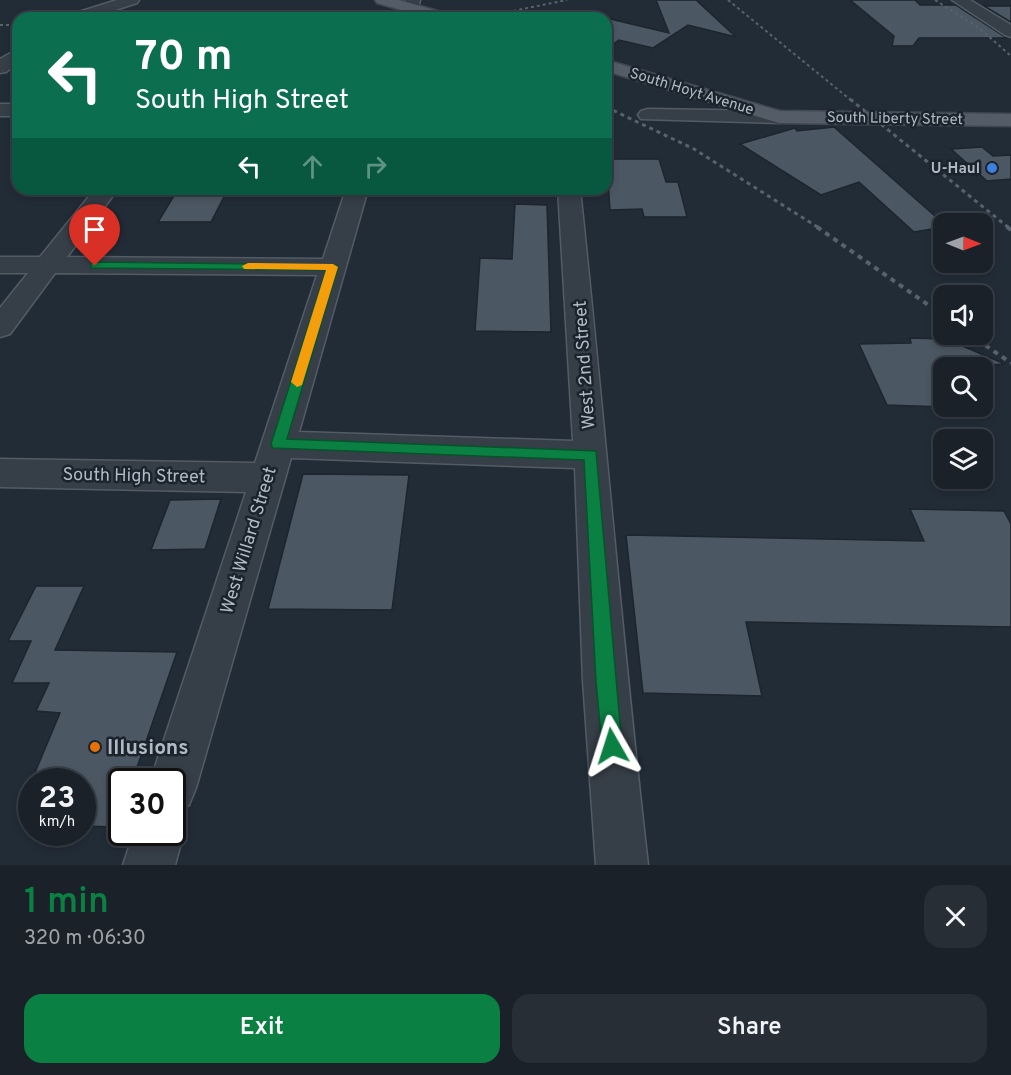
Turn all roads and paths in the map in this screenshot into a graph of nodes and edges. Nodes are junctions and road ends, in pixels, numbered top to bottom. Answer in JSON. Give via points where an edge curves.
{"nodes":[{"id":1,"x":382,"y":0,"type":"edge"},
{"id":2,"x":959,"y":0,"type":"edge"},
{"id":3,"x":119,"y":1,"type":"edge"},
{"id":4,"x":411,"y":9,"type":"edge"},
{"id":5,"x":91,"y":12,"type":"edge"},
{"id":6,"x":1011,"y":32,"type":"edge"},
{"id":7,"x":12,"y":59,"type":"edge"},
{"id":8,"x":612,"y":67,"type":"edge"},
{"id":9,"x":0,"y":68,"type":"edge"},
{"id":10,"x":648,"y":115,"type":"dead end"},
{"id":11,"x":779,"y":117,"type":"junction"},
{"id":12,"x":1011,"y":120,"type":"edge"},
{"id":13,"x":102,"y":195,"type":"edge"},
{"id":14,"x":355,"y":195,"type":"edge"},
{"id":15,"x":569,"y":195,"type":"edge"},
{"id":16,"x":0,"y":265,"type":"edge"},
{"id":17,"x":48,"y":266,"type":"junction"},
{"id":18,"x":333,"y":267,"type":"junction"},
{"id":19,"x":0,"y":327,"type":"edge"},
{"id":20,"x":278,"y":444,"type":"junction"},
{"id":21,"x":591,"y":455,"type":"junction"},
{"id":22,"x":0,"y":473,"type":"edge"},
{"id":23,"x":267,"y":478,"type":"junction"},
{"id":24,"x":178,"y":768,"type":"edge"},
{"id":25,"x":155,"y":846,"type":"edge"},
{"id":26,"x":149,"y":865,"type":"edge"},
{"id":27,"x":622,"y":865,"type":"edge"}],
"edges":[{"from":1,"to":4,"type":"main road"},
{"from":2,"to":6,"type":"street"},
{"from":3,"to":5,"type":"street"},
{"from":7,"to":9,"type":"street"},
{"from":8,"to":11,"type":"main road","name":"South Hoyt Avenue"},
{"from":10,"to":11,"type":"street"},
{"from":11,"to":12,"type":"main road","name":"South Liberty Street"},
{"from":13,"to":17,"type":"street"},
{"from":14,"to":18,"type":"street","name":"West Willard Street"},
{"from":15,"to":21,"type":"street","name":"West 2nd Street"},
{"from":16,"to":17,"type":"street"},
{"from":17,"to":18,"type":"street"},
{"from":17,"to":19,"type":"street"},
{"from":18,"to":20,"type":"street","name":"West Willard Street"},
{"from":20,"to":21,"type":"street"},
{"from":20,"to":23,"type":"street","name":"West Willard Street"},
{"from":21,"to":27,"type":"street","name":"West 2nd Street","via":[[605,681]]},
{"from":22,"to":23,"type":"street","name":"South High Street"},
{"from":23,"to":24,"type":"street","name":"West Willard Street"},
{"from":25,"to":26,"type":"street"}]}
